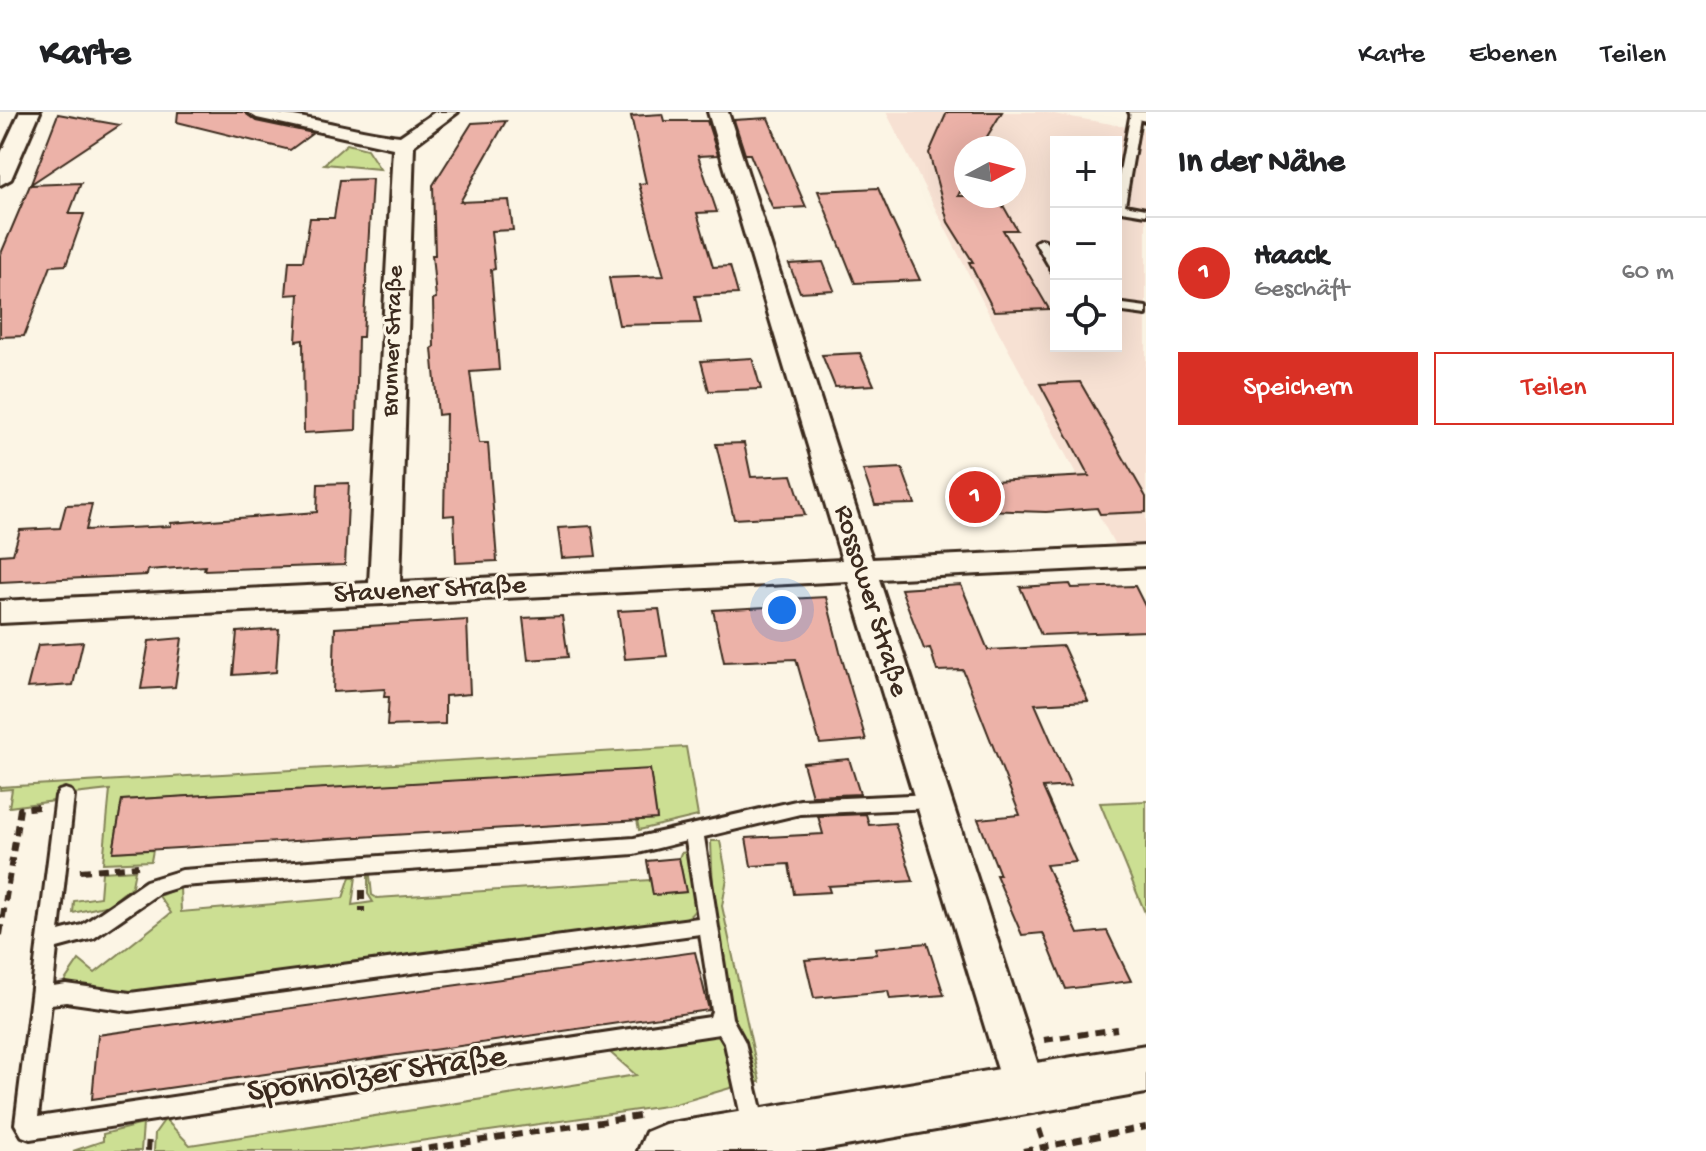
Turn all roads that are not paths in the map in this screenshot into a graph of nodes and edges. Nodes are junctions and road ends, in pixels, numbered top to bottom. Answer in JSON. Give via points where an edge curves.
{"nodes":[{"id":1,"x":30,"y":112,"type":"edge"},
{"id":2,"x":257,"y":112,"type":"edge"},
{"id":3,"x":448,"y":112,"type":"edge"},
{"id":4,"x":718,"y":112,"type":"edge"},
{"id":5,"x":1136,"y":112,"type":"edge"},
{"id":6,"x":404,"y":143,"type":"junction"},
{"id":7,"x":0,"y":179,"type":"edge"},
{"id":8,"x":1146,"y":212,"type":"edge"},
{"id":9,"x":1041,"y":242,"type":"dead end"},
{"id":10,"x":1050,"y":258,"type":"edge"},
{"id":11,"x":1122,"y":308,"type":"edge"},
{"id":12,"x":1146,"y":311,"type":"edge"},
{"id":13,"x":1146,"y":556,"type":"edge"},
{"id":14,"x":861,"y":570,"type":"junction"},
{"id":15,"x":384,"y":594,"type":"junction"},
{"id":16,"x":0,"y":612,"type":"edge"},
{"id":17,"x":65,"y":800,"type":"road end"},
{"id":18,"x":932,"y":801,"type":"junction"},
{"id":19,"x":694,"y":832,"type":"junction"},
{"id":20,"x":709,"y":925,"type":"junction"},
{"id":21,"x":48,"y":942,"type":"junction"},
{"id":22,"x":41,"y":997,"type":"junction"},
{"id":23,"x":722,"y":1020,"type":"junction"},
{"id":24,"x":1146,"y":1069,"type":"edge"},
{"id":25,"x":1025,"y":1089,"type":"junction"},
{"id":26,"x":757,"y":1135,"type":"junction"},
{"id":27,"x":665,"y":1151,"type":"edge"}],
"edges":[{"from":1,"to":7,"type":"street"},
{"from":2,"to":6,"type":"street"},
{"from":3,"to":6,"type":"street"},
{"from":4,"to":14,"type":"street","name":"Rossower Straße"},
{"from":5,"to":8,"type":"lane","via":[[1119,207]]},
{"from":6,"to":15,"type":"street","name":"Brunner Straße"},
{"from":9,"to":10,"type":"lane"},
{"from":11,"to":12,"type":"lane"},
{"from":13,"to":14,"type":"street","name":"Stavener Straße"},
{"from":14,"to":15,"type":"street","name":"Stavener Straße"},
{"from":14,"to":18,"type":"street","name":"Rossower Straße"},
{"from":15,"to":16,"type":"street","name":"Stavener Straße"},
{"from":17,"to":21,"type":"lane","name":"Sponholzer Straße"},
{"from":18,"to":19,"type":"lane","via":[[800,807]]},
{"from":18,"to":25,"type":"street","name":"Rossower Straße"},
{"from":19,"to":20,"type":"lane"},
{"from":19,"to":21,"type":"lane","via":[[634,846],[182,878],[153,887],[87,932]]},
{"from":20,"to":22,"type":"lane","via":[[130,1002],[76,994]]},
{"from":20,"to":23,"type":"lane"},
{"from":21,"to":22,"type":"lane","name":"Sponholzer Straße"},
{"from":22,"to":23,"type":"lane","name":"Sponholzer Straße","via":[[26,1124],[30,1129],[715,1026]]},
{"from":23,"to":26,"type":"lane","via":[[735,1042]]},
{"from":24,"to":25,"type":"street"},
{"from":25,"to":26,"type":"street"},
{"from":26,"to":27,"type":"street"}]}
